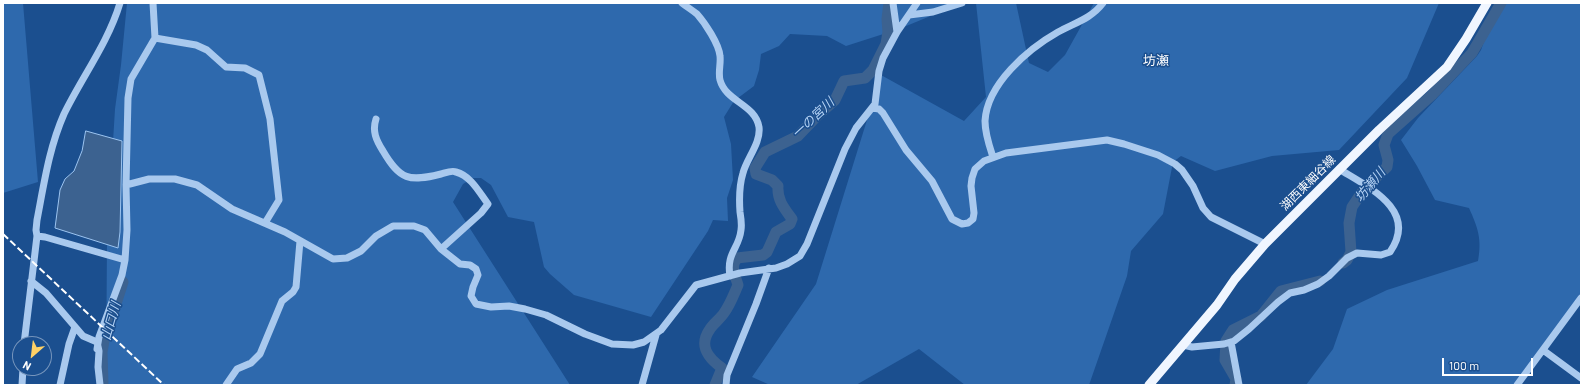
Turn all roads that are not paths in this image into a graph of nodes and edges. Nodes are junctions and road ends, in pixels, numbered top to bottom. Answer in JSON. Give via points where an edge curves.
{"nodes":[{"id":1,"x":120,"y":3,"type":"edge"},
{"id":2,"x":153,"y":3,"type":"edge"},
{"id":3,"x":682,"y":3,"type":"edge"},
{"id":4,"x":893,"y":3,"type":"edge"},
{"id":5,"x":917,"y":3,"type":"edge"},
{"id":6,"x":962,"y":3,"type":"edge"},
{"id":7,"x":1104,"y":3,"type":"edge"},
{"id":8,"x":1487,"y":3,"type":"edge"},
{"id":9,"x":909,"y":15,"type":"junction"},
{"id":10,"x":897,"y":32,"type":"junction"},
{"id":11,"x":155,"y":38,"type":"junction"},
{"id":12,"x":872,"y":108,"type":"junction"},
{"id":13,"x":376,"y":119,"type":"dead end"},
{"id":14,"x":993,"y":157,"type":"junction"},
{"id":15,"x":1339,"y":169,"type":"junction"},
{"id":16,"x":126,"y":186,"type":"junction"},
{"id":17,"x":265,"y":223,"type":"junction"},
{"id":18,"x":37,"y":236,"type":"junction"},
{"id":19,"x":300,"y":241,"type":"junction"},
{"id":20,"x":1265,"y":244,"type":"junction"},
{"id":21,"x":441,"y":249,"type":"junction"},
{"id":22,"x":125,"y":260,"type":"junction"},
{"id":23,"x":769,"y":268,"type":"junction"},
{"id":24,"x":730,"y":276,"type":"junction"},
{"id":25,"x":31,"y":281,"type":"junction"},
{"id":26,"x":1581,"y":298,"type":"edge"},
{"id":27,"x":75,"y":328,"type":"junction"},
{"id":28,"x":656,"y":335,"type":"junction"},
{"id":29,"x":25,"y":336,"type":"edge"},
{"id":30,"x":1231,"y":342,"type":"junction"},
{"id":31,"x":1183,"y":345,"type":"junction"},
{"id":32,"x":97,"y":349,"type":"junction"},
{"id":33,"x":1542,"y":350,"type":"junction"},
{"id":34,"x":1581,"y":378,"type":"edge"},
{"id":35,"x":60,"y":385,"type":"edge"},
{"id":36,"x":100,"y":385,"type":"edge"},
{"id":37,"x":226,"y":385,"type":"edge"},
{"id":38,"x":642,"y":385,"type":"edge"},
{"id":39,"x":726,"y":385,"type":"edge"},
{"id":40,"x":1149,"y":385,"type":"edge"},
{"id":41,"x":1239,"y":385,"type":"edge"},
{"id":42,"x":1517,"y":385,"type":"edge"}],
"edges":[{"from":1,"to":18,"type":"street","via":[[110,31],[64,115],[51,150],[37,220]]},
{"from":2,"to":11,"type":"street"},
{"from":3,"to":24,"type":"street","via":[[696,14],[719,48],[720,81],[726,92],[752,111],[759,129],[758,139],[741,182],[741,230],[728,265]]},
{"from":4,"to":10,"type":"street"},
{"from":5,"to":9,"type":"street"},
{"from":6,"to":9,"type":"street","via":[[933,12]]},
{"from":7,"to":14,"type":"street","via":[[1087,18],[1033,48],[1001,82],[989,103],[985,120]]},
{"from":8,"to":15,"type":"main road","name":"湖西東細谷線","via":[[1447,67]]},
{"from":9,"to":10,"type":"street"},
{"from":10,"to":12,"type":"street","via":[[883,58],[875,104]]},
{"from":11,"to":16,"type":"street","via":[[131,79],[127,112]]},
{"from":11,"to":17,"type":"street","via":[[196,45],[207,50],[226,67],[245,68],[259,75],[270,119],[279,200]]},
{"from":12,"to":14,"type":"street","via":[[883,113],[906,150],[932,181],[952,219],[962,224],[973,219],[970,186],[975,169]]},
{"from":12,"to":23,"type":"street","via":[[856,128],[845,149],[800,256],[787,264]]},
{"from":13,"to":21,"type":"street","via":[[374,127],[377,142],[398,172],[408,178],[422,179],[454,171],[465,176],[488,204]]},
{"from":14,"to":20,"type":"street","via":[[1006,153],[1107,140],[1124,144],[1158,155],[1175,164],[1193,186],[1203,208],[1211,217]]},
{"from":15,"to":20,"type":"main road","name":"湖西東細谷線"},
{"from":15,"to":30,"type":"street","via":[[1371,189],[1393,207],[1398,220],[1397,233],[1390,252],[1357,254],[1347,258],[1318,284],[1290,293]]},
{"from":16,"to":17,"type":"street","via":[[149,179],[175,179],[197,185],[232,209]]},
{"from":16,"to":22,"type":"street"},
{"from":17,"to":19,"type":"street"},
{"from":18,"to":22,"type":"street"},
{"from":18,"to":25,"type":"street"},
{"from":19,"to":21,"type":"street","via":[[333,259],[347,258],[361,251],[376,236],[393,226],[414,226],[425,230]]},
{"from":19,"to":37,"type":"street","via":[[294,292],[282,301],[260,354],[251,363],[236,369]]},
{"from":20,"to":31,"type":"main road","name":"湖西東細谷線"},
{"from":21,"to":28,"type":"street","via":[[460,264],[470,265],[476,269],[478,275],[471,296],[476,304],[491,307],[509,306],[546,315],[612,344],[633,345]]},
{"from":22,"to":32,"type":"street"},
{"from":23,"to":24,"type":"street"},
{"from":23,"to":39,"type":"street","via":[[727,375]]},
{"from":24,"to":28,"type":"street","via":[[696,285]]},
{"from":25,"to":27,"type":"street","via":[[46,293]]},
{"from":25,"to":29,"type":"street"},
{"from":26,"to":33,"type":"street"},
{"from":27,"to":32,"type":"street","via":[[83,336],[96,342]]},
{"from":27,"to":35,"type":"street"},
{"from":28,"to":38,"type":"street"},
{"from":30,"to":31,"type":"street","via":[[1192,347]]},
{"from":30,"to":41,"type":"street"},
{"from":31,"to":40,"type":"main road","name":"湖西東細谷線"},
{"from":32,"to":36,"type":"street"},
{"from":33,"to":34,"type":"street"},
{"from":33,"to":42,"type":"street"}]}
